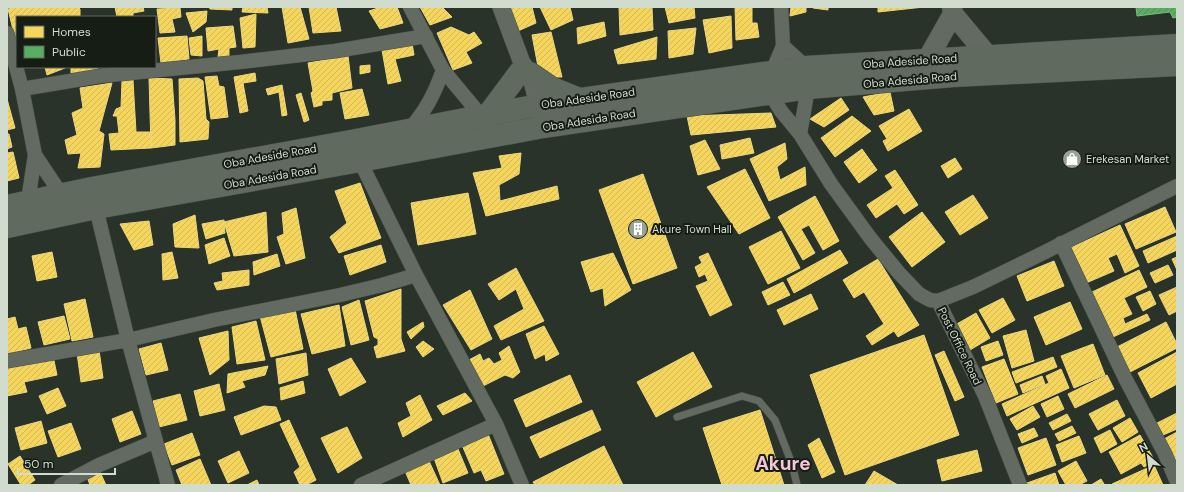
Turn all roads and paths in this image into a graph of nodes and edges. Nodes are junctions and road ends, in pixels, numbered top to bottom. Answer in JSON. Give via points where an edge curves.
{"nodes":[{"id":1,"x":410,"y":7,"type":"edge"},
{"id":2,"x":501,"y":7,"type":"edge"},
{"id":3,"x":781,"y":7,"type":"edge"},
{"id":4,"x":955,"y":9,"type":"edge"},
{"id":5,"x":7,"y":33,"type":"edge"},
{"id":6,"x":426,"y":36,"type":"junction"},
{"id":7,"x":1177,"y":45,"type":"edge"},
{"id":8,"x":783,"y":46,"type":"junction"},
{"id":9,"x":988,"y":56,"type":"junction"},
{"id":10,"x":927,"y":60,"type":"junction"},
{"id":11,"x":1177,"y":65,"type":"edge"},
{"id":12,"x":16,"y":67,"type":"edge"},
{"id":13,"x":16,"y":68,"type":"edge"},
{"id":14,"x":443,"y":70,"type":"junction"},
{"id":15,"x":523,"y":70,"type":"junction"},
{"id":16,"x":807,"y":78,"type":"junction"},
{"id":17,"x":771,"y":83,"type":"junction"},
{"id":18,"x":22,"y":89,"type":"junction"},
{"id":19,"x":579,"y":100,"type":"junction"},
{"id":20,"x":533,"y":106,"type":"junction"},
{"id":21,"x":484,"y":116,"type":"junction"},
{"id":22,"x":537,"y":129,"type":"junction"},
{"id":23,"x":409,"y":130,"type":"junction"},
{"id":24,"x":800,"y":134,"type":"junction"},
{"id":25,"x":35,"y":155,"type":"junction"},
{"id":26,"x":360,"y":162,"type":"junction"},
{"id":27,"x":1177,"y":186,"type":"edge"},
{"id":28,"x":61,"y":194,"type":"junction"},
{"id":29,"x":28,"y":201,"type":"junction"},
{"id":30,"x":7,"y":206,"type":"edge"},
{"id":31,"x":96,"y":208,"type":"junction"},
{"id":32,"x":7,"y":227,"type":"edge"},
{"id":33,"x":1061,"y":243,"type":"junction"},
{"id":34,"x":416,"y":275,"type":"junction"},
{"id":35,"x":938,"y":301,"type":"junction"},
{"id":36,"x":128,"y":340,"type":"junction"},
{"id":37,"x":7,"y":361,"type":"edge"},
{"id":38,"x":677,"y":418,"type":"dead end"},
{"id":39,"x":496,"y":424,"type":"junction"},
{"id":40,"x":156,"y":441,"type":"junction"},
{"id":41,"x":387,"y":480,"type":"edge"},
{"id":42,"x":1177,"y":482,"type":"edge"},
{"id":43,"x":61,"y":485,"type":"edge"},
{"id":44,"x":168,"y":485,"type":"edge"},
{"id":45,"x":361,"y":485,"type":"edge"},
{"id":46,"x":522,"y":485,"type":"edge"},
{"id":47,"x":797,"y":485,"type":"edge"},
{"id":48,"x":1020,"y":485,"type":"edge"}],
"edges":[{"from":1,"to":6,"type":"street"},
{"from":2,"to":15,"type":"street"},
{"from":3,"to":8,"type":"street"},
{"from":4,"to":9,"type":"main road"},
{"from":4,"to":10,"type":"main road"},
{"from":5,"to":12,"type":"street"},
{"from":6,"to":14,"type":"street"},
{"from":6,"to":18,"type":"street","via":[[335,51],[100,76]]},
{"from":7,"to":9,"type":"main road","name":"Oba Adeside Road"},
{"from":8,"to":16,"type":"street"},
{"from":8,"to":17,"type":"street"},
{"from":9,"to":10,"type":"main road","name":"Oba Adeside Road"},
{"from":10,"to":16,"type":"main road","name":"Oba Adeside Road"},
{"from":11,"to":16,"type":"main road","name":"Oba Adesida Road","via":[[953,76]]},
{"from":13,"to":18,"type":"street"},
{"from":14,"to":21,"type":"street"},
{"from":14,"to":23,"type":"street","via":[[434,95]]},
{"from":15,"to":19,"type":"main road","via":[[552,88]]},
{"from":15,"to":20,"type":"street"},
{"from":15,"to":21,"type":"main road"},
{"from":16,"to":17,"type":"main road","name":"Oba Adesida Road"},
{"from":16,"to":24,"type":"street"},
{"from":17,"to":19,"type":"main road","name":"Oba Adeside Road"},
{"from":17,"to":22,"type":"main road","name":"Oba Adesida Road"},
{"from":17,"to":24,"type":"street","name":"Post Office Road","via":[[781,111]]},
{"from":18,"to":25,"type":"street"},
{"from":19,"to":20,"type":"main road","name":"Oba Adeside Road"},
{"from":20,"to":21,"type":"main road","name":"Oba Adeside Road"},
{"from":20,"to":22,"type":"street"},
{"from":21,"to":23,"type":"main road","name":"Oba Adeside Road"},
{"from":22,"to":26,"type":"main road","name":"Oba Adesida Road"},
{"from":23,"to":28,"type":"main road","name":"Oba Adeside Road"},
{"from":24,"to":35,"type":"street","name":"Post Office Road","via":[[831,184],[899,273],[919,294]]},
{"from":25,"to":28,"type":"street"},
{"from":25,"to":29,"type":"street"},
{"from":26,"to":31,"type":"main road","name":"Oba Adesida Road"},
{"from":26,"to":34,"type":"street"},
{"from":27,"to":33,"type":"street"},
{"from":28,"to":29,"type":"main road","name":"Oba Adeside Road"},
{"from":29,"to":30,"type":"main road","name":"Oba Adeside Road"},
{"from":31,"to":32,"type":"main road","name":"Oba Adesida Road"},
{"from":31,"to":36,"type":"street"},
{"from":33,"to":35,"type":"street"},
{"from":33,"to":42,"type":"street"},
{"from":34,"to":36,"type":"street","via":[[340,295]]},
{"from":34,"to":39,"type":"street"},
{"from":35,"to":48,"type":"street","name":"Post Office Road","via":[[985,396]]},
{"from":36,"to":37,"type":"street"},
{"from":36,"to":40,"type":"street"},
{"from":38,"to":47,"type":"lane","via":[[742,396],[759,401],[775,420]]},
{"from":39,"to":41,"type":"street"},
{"from":39,"to":46,"type":"street"},
{"from":40,"to":43,"type":"street"},
{"from":40,"to":44,"type":"street"},
{"from":41,"to":45,"type":"street"}]}
